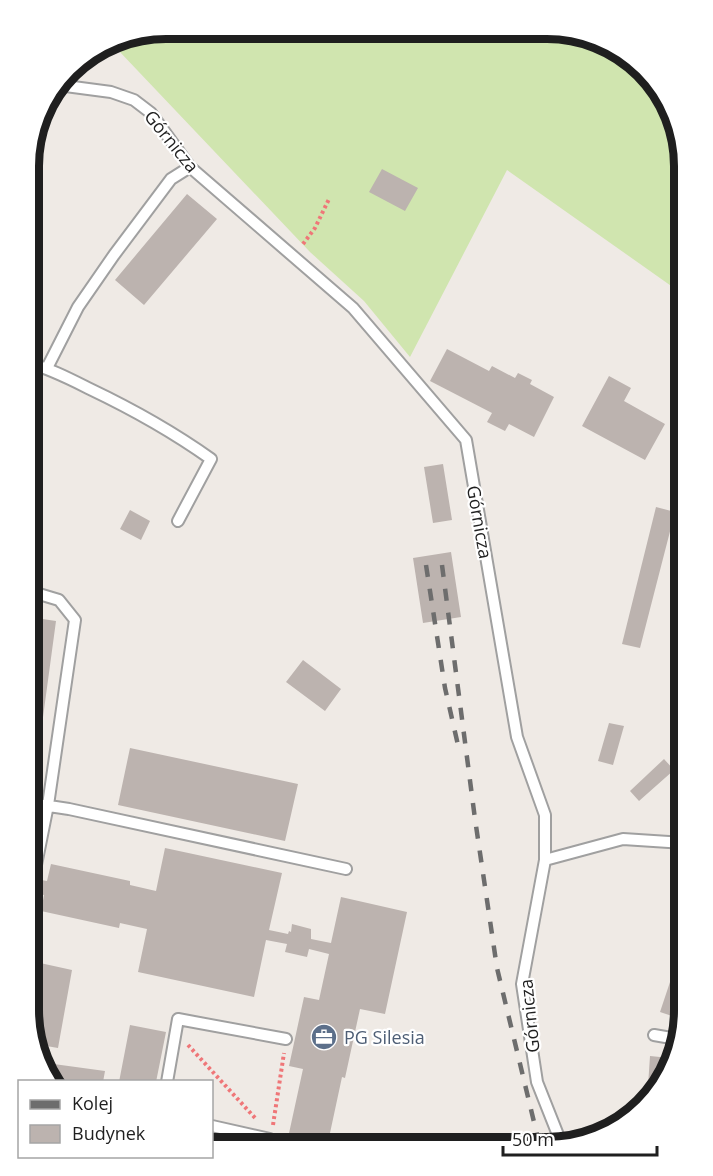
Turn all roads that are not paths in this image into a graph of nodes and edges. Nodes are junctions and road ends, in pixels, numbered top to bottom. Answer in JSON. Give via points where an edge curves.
{"nodes":[{"id":1,"x":67,"y":87,"type":"edge"},
{"id":2,"x":190,"y":167,"type":"junction"},
{"id":3,"x":39,"y":366,"type":"edge"},
{"id":4,"x":47,"y":368,"type":"junction"},
{"id":5,"x":178,"y":521,"type":"dead end"},
{"id":6,"x":39,"y":594,"type":"edge"},
{"id":7,"x":39,"y":804,"type":"edge"},
{"id":8,"x":48,"y":805,"type":"junction"},
{"id":9,"x":674,"y":842,"type":"edge"},
{"id":10,"x":39,"y":850,"type":"edge"},
{"id":11,"x":545,"y":860,"type":"junction"},
{"id":12,"x":346,"y":869,"type":"dead end"},
{"id":13,"x":654,"y":1035,"type":"dead end"},
{"id":14,"x":671,"y":1038,"type":"edge"},
{"id":15,"x":286,"y":1039,"type":"road end"},
{"id":16,"x":167,"y":1080,"type":"edge"},
{"id":17,"x":213,"y":1126,"type":"edge"},
{"id":18,"x":261,"y":1137,"type":"edge"},
{"id":19,"x":559,"y":1137,"type":"edge"}],
"edges":[{"from":1,"to":2,"type":"lane","name":"Górnicza","via":[[134,100],[152,113]]},
{"from":2,"to":4,"type":"lane","via":[[171,180],[114,255],[78,307]]},
{"from":2,"to":11,"type":"lane","name":"Górnicza","via":[[353,308],[466,440],[517,737],[545,815]]},
{"from":3,"to":4,"type":"lane"},
{"from":4,"to":5,"type":"lane","via":[[123,404],[211,459]]},
{"from":6,"to":8,"type":"lane","via":[[59,600],[75,620]]},
{"from":7,"to":8,"type":"lane"},
{"from":8,"to":10,"type":"lane"},
{"from":8,"to":12,"type":"lane"},
{"from":9,"to":11,"type":"lane","via":[[623,839]]},
{"from":11,"to":19,"type":"lane","name":"Górnicza","via":[[522,984],[537,1082]]},
{"from":13,"to":14,"type":"lane"},
{"from":15,"to":16,"type":"lane","via":[[178,1019]]},
{"from":17,"to":18,"type":"lane"}]}
